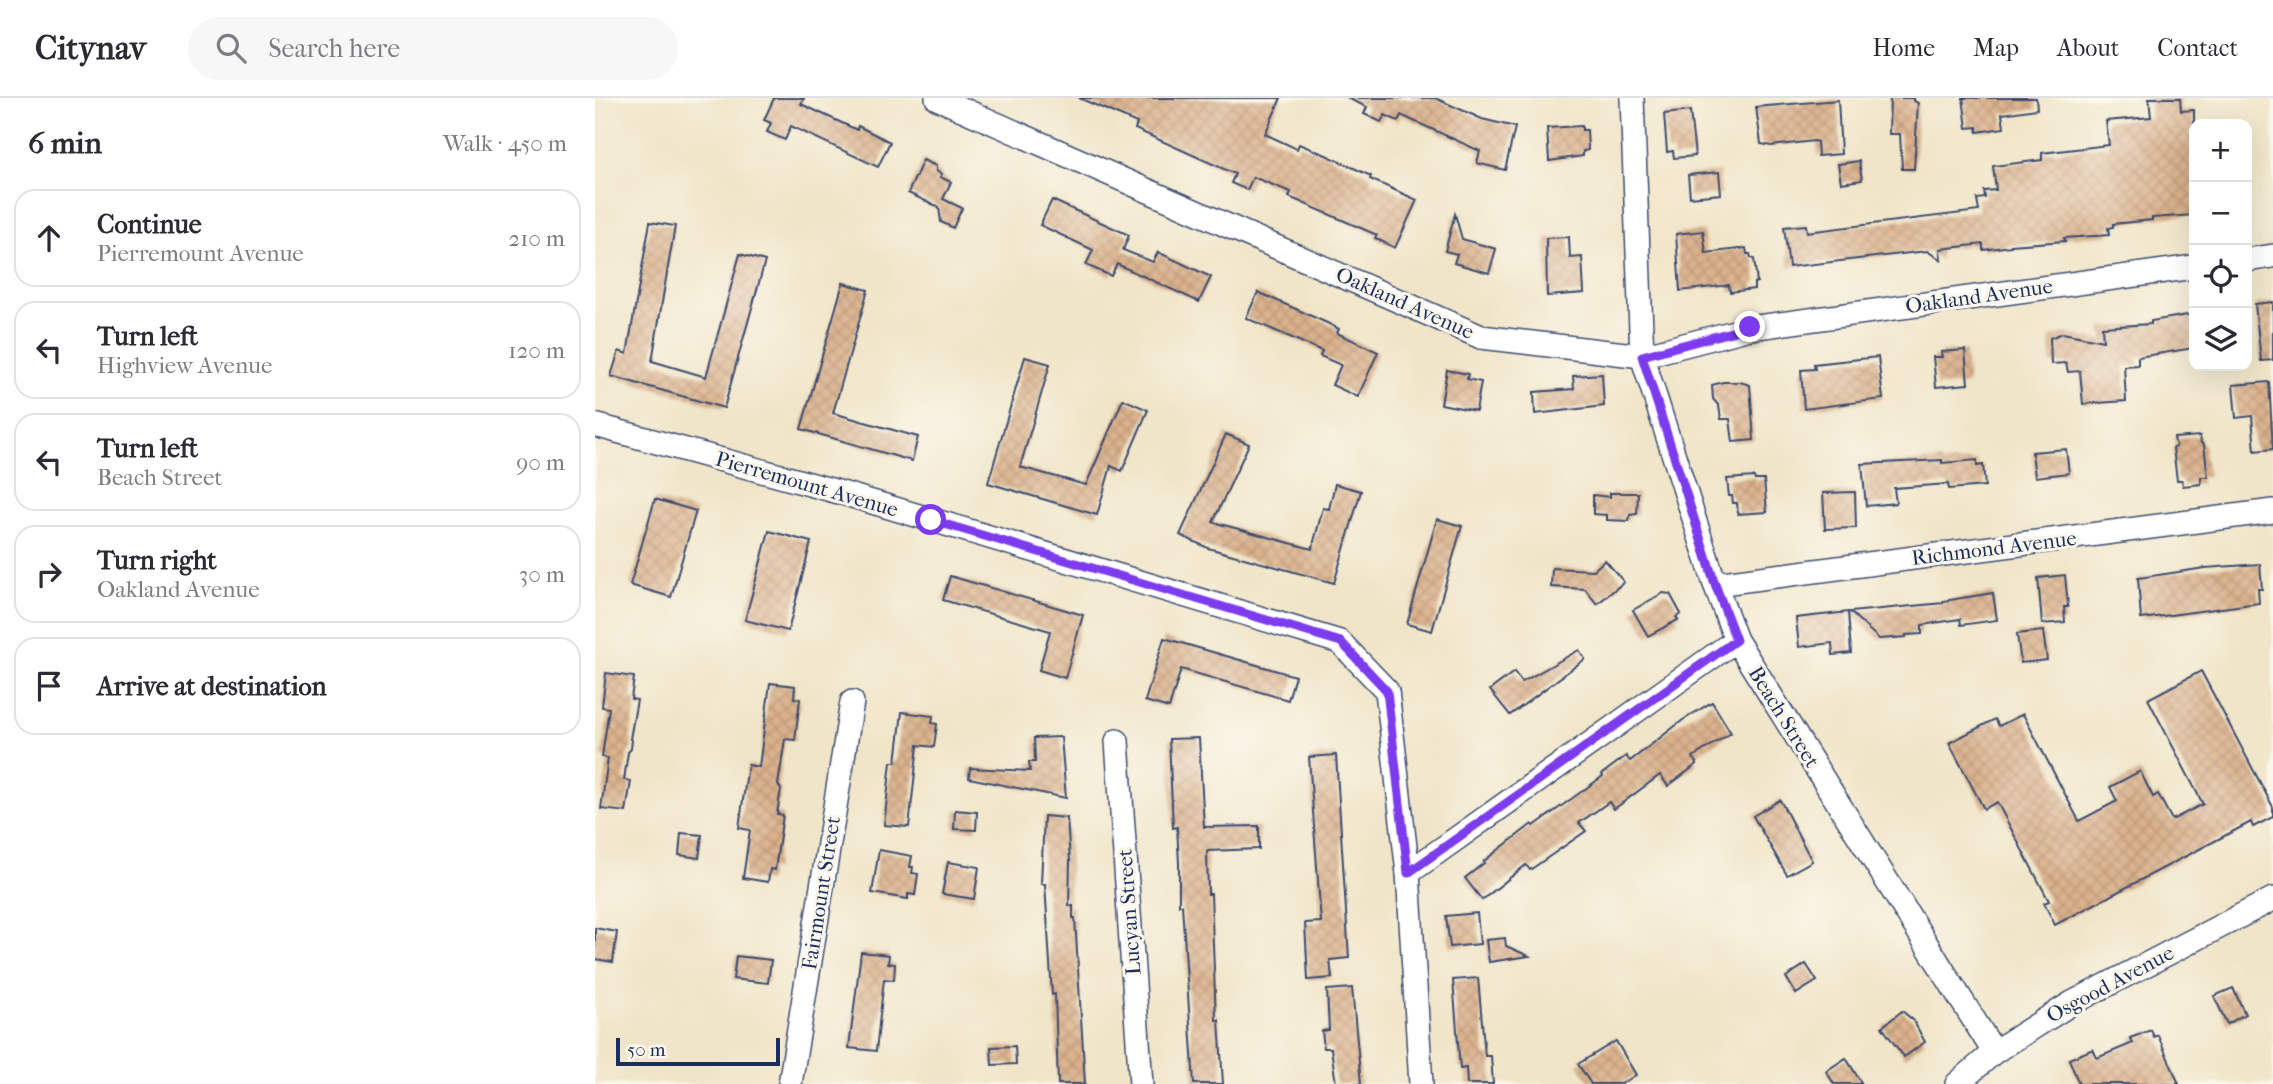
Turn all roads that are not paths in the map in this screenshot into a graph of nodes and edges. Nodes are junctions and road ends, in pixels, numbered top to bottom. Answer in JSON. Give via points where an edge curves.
{"nodes":[{"id":1,"x":937,"y":98,"type":"edge"},
{"id":2,"x":1632,"y":98,"type":"edge"},
{"id":3,"x":2273,"y":256,"type":"edge"},
{"id":4,"x":2252,"y":259,"type":"edge"},
{"id":5,"x":2189,"y":268,"type":"edge"},
{"id":6,"x":1642,"y":356,"type":"junction"},
{"id":7,"x":595,"y":425,"type":"edge"},
{"id":8,"x":2273,"y":511,"type":"edge"},
{"id":9,"x":1715,"y":584,"type":"junction"},
{"id":10,"x":1736,"y":640,"type":"junction"},
{"id":11,"x":852,"y":702,"type":"dead end"},
{"id":12,"x":1117,"y":741,"type":"dead end"},
{"id":13,"x":1408,"y":873,"type":"junction"},
{"id":14,"x":2273,"y":899,"type":"edge"},
{"id":15,"x":1994,"y":1052,"type":"junction"},
{"id":16,"x":790,"y":1084,"type":"edge"},
{"id":17,"x":1141,"y":1084,"type":"edge"},
{"id":18,"x":1421,"y":1084,"type":"edge"},
{"id":19,"x":1957,"y":1084,"type":"edge"}],
"edges":[{"from":1,"to":6,"type":"street","name":"Oakland Avenue","via":[[1481,337]]},
{"from":2,"to":6,"type":"street","name":"Beach Street"},
{"from":3,"to":4,"type":"street"},
{"from":5,"to":6,"type":"street","name":"Oakland Avenue","via":[[1750,327]]},
{"from":6,"to":9,"type":"street","name":"Beach Street"},
{"from":7,"to":13,"type":"street","name":"Pierremount Avenue","via":[[1341,642],[1387,691]]},
{"from":8,"to":9,"type":"street","name":"Richmond Avenue"},
{"from":9,"to":10,"type":"street","name":"Beach Street"},
{"from":10,"to":13,"type":"street"},
{"from":10,"to":15,"type":"street","name":"Beach Street"},
{"from":11,"to":16,"type":"street","name":"Fairmount Street"},
{"from":12,"to":17,"type":"street","name":"Lucyan Street"},
{"from":13,"to":18,"type":"street","name":"Pierremount Avenue"},
{"from":14,"to":15,"type":"street","name":"Osgood Avenue","via":[[2072,1003]]},
{"from":15,"to":19,"type":"street","name":"Osgood Avenue"}]}
